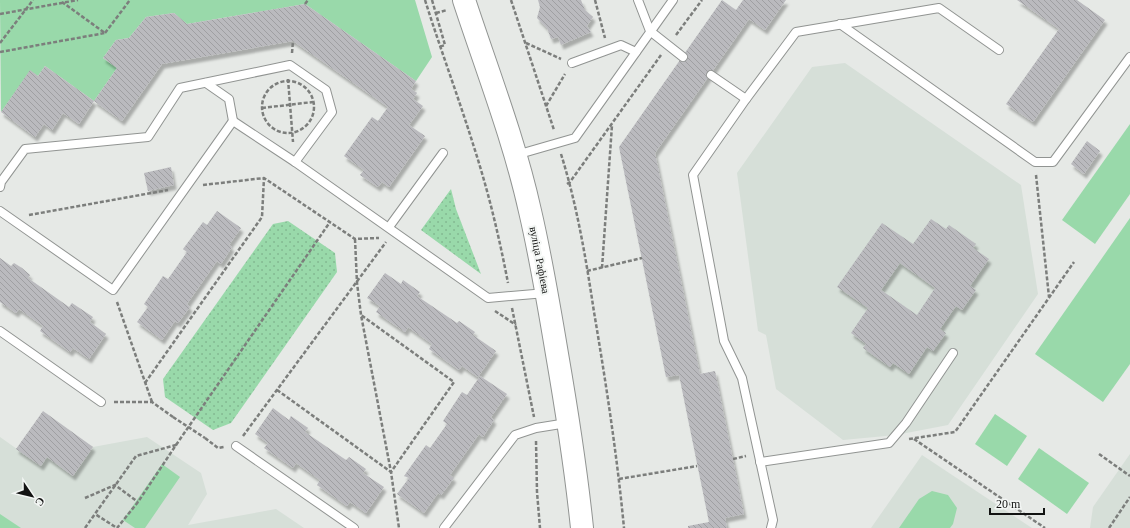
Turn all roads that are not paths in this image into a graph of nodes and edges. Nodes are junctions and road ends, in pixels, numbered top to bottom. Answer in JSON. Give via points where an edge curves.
{"nodes":[{"id":1,"x":464,"y":0,"type":"edge"},
{"id":2,"x":638,"y":0,"type":"edge"},
{"id":3,"x":673,"y":0,"type":"edge"},
{"id":4,"x":840,"y":24,"type":"junction"},
{"id":5,"x":650,"y":31,"type":"junction"},
{"id":6,"x":999,"y":50,"type":"dead end"},
{"id":7,"x":636,"y":52,"type":"junction"},
{"id":8,"x":682,"y":57,"type":"dead end"},
{"id":9,"x":1130,"y":57,"type":"edge"},
{"id":10,"x":572,"y":63,"type":"road end"},
{"id":11,"x":1130,"y":69,"type":"edge"},
{"id":12,"x":1120,"y":71,"type":"junction"},
{"id":13,"x":710,"y":74,"type":"dead end"},
{"id":14,"x":206,"y":83,"type":"junction"},
{"id":15,"x":746,"y":99,"type":"junction"},
{"id":16,"x":234,"y":121,"type":"junction"},
{"id":17,"x":443,"y":153,"type":"dead end"},
{"id":18,"x":515,"y":155,"type":"junction"},
{"id":19,"x":295,"y":162,"type":"junction"},
{"id":20,"x":0,"y":184,"type":"edge"},
{"id":21,"x":0,"y":211,"type":"edge"},
{"id":22,"x":389,"y":227,"type":"junction"},
{"id":23,"x":546,"y":293,"type":"junction"},
{"id":24,"x":0,"y":331,"type":"edge"},
{"id":25,"x":953,"y":354,"type":"dead end"},
{"id":26,"x":101,"y":402,"type":"road end"},
{"id":27,"x":568,"y":423,"type":"junction"},
{"id":28,"x":236,"y":446,"type":"road end"},
{"id":29,"x":760,"y":462,"type":"junction"},
{"id":30,"x":354,"y":528,"type":"edge"},
{"id":31,"x":444,"y":528,"type":"edge"},
{"id":32,"x":582,"y":528,"type":"edge"},
{"id":33,"x":771,"y":528,"type":"edge"}],
"edges":[{"from":1,"to":18,"type":"main road","name":"вуліца Рафіева"},
{"from":2,"to":5,"type":"lane"},
{"from":3,"to":5,"type":"lane"},
{"from":4,"to":6,"type":"lane","via":[[939,8]]},
{"from":4,"to":12,"type":"lane","via":[[1035,162],[1053,162]]},
{"from":4,"to":15,"type":"lane","via":[[796,32]]},
{"from":5,"to":7,"type":"lane"},
{"from":5,"to":8,"type":"lane"},
{"from":7,"to":10,"type":"lane","via":[[621,45]]},
{"from":7,"to":18,"type":"lane","via":[[575,138]]},
{"from":9,"to":12,"type":"lane"},
{"from":11,"to":12,"type":"lane"},
{"from":13,"to":15,"type":"lane"},
{"from":14,"to":16,"type":"lane","via":[[229,100]]},
{"from":14,"to":19,"type":"lane","via":[[290,65],[326,90],[332,112]]},
{"from":14,"to":20,"type":"lane","via":[[180,88],[148,137],[25,150]]},
{"from":15,"to":29,"type":"lane","via":[[693,175],[724,341],[742,378]]},
{"from":16,"to":19,"type":"lane"},
{"from":16,"to":21,"type":"lane","via":[[112,290]]},
{"from":17,"to":22,"type":"lane"},
{"from":18,"to":23,"type":"main road","name":"вуліца Рафіева","via":[[530,211]]},
{"from":19,"to":22,"type":"lane"},
{"from":22,"to":23,"type":"lane","via":[[488,298]]},
{"from":23,"to":27,"type":"main road","name":"вуліца Рафіева"},
{"from":24,"to":26,"type":"lane"},
{"from":25,"to":29,"type":"lane","via":[[906,423],[889,443]]},
{"from":27,"to":31,"type":"lane","via":[[515,434]]},
{"from":27,"to":32,"type":"main road","name":"вуліца Рафіева"},
{"from":28,"to":30,"type":"lane"},
{"from":29,"to":33,"type":"lane","via":[[773,520]]}]}
